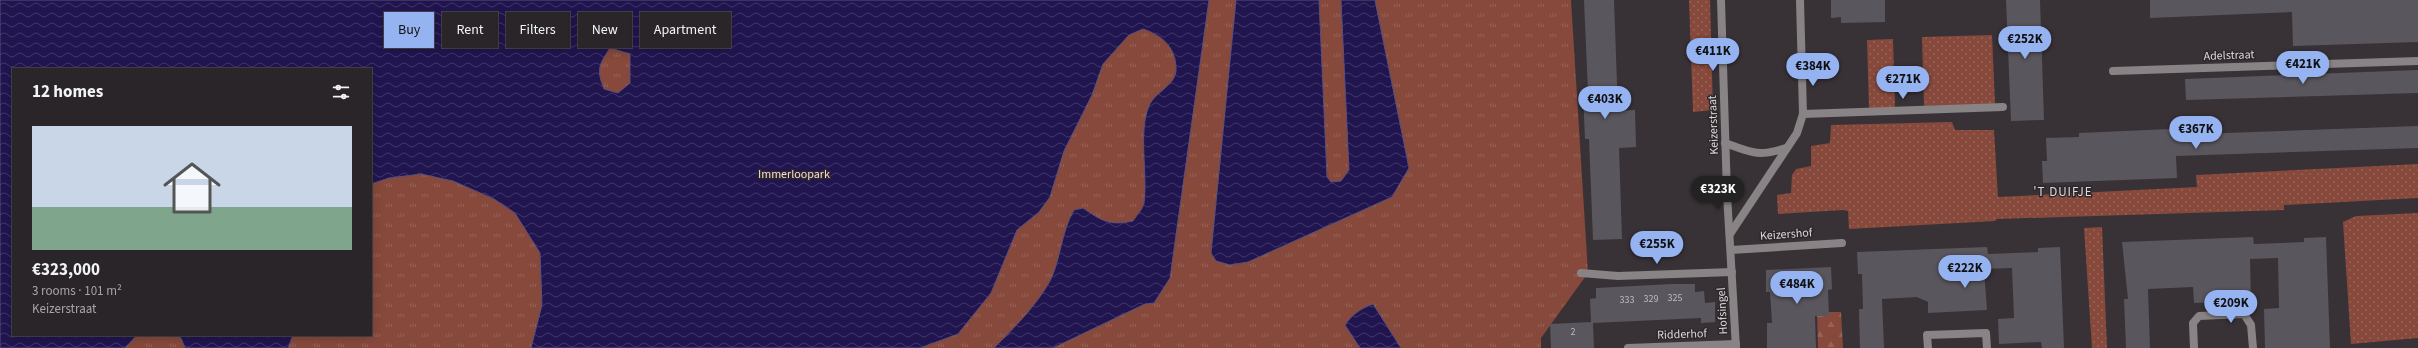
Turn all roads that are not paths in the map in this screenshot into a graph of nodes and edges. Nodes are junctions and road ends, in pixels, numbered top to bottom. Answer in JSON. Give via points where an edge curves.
{"nodes":[{"id":1,"x":1721,"y":0,"type":"edge"},
{"id":2,"x":1800,"y":0,"type":"edge"},
{"id":3,"x":2418,"y":61,"type":"edge"},
{"id":4,"x":2113,"y":71,"type":"dead end"},
{"id":5,"x":2003,"y":107,"type":"dead end"},
{"id":6,"x":1804,"y":114,"type":"junction"},
{"id":7,"x":1725,"y":143,"type":"junction"},
{"id":8,"x":1786,"y":148,"type":"junction"},
{"id":9,"x":1730,"y":234,"type":"junction"},
{"id":10,"x":1842,"y":242,"type":"dead end"},
{"id":11,"x":1731,"y":250,"type":"junction"},
{"id":12,"x":1732,"y":272,"type":"junction"},
{"id":13,"x":1581,"y":273,"type":"dead end"},
{"id":14,"x":1736,"y":346,"type":"edge"},
{"id":15,"x":1628,"y":348,"type":"edge"},
{"id":16,"x":1928,"y":348,"type":"edge"},
{"id":17,"x":1987,"y":348,"type":"edge"},
{"id":18,"x":2194,"y":348,"type":"edge"},
{"id":19,"x":2253,"y":348,"type":"edge"}],
"edges":[{"from":1,"to":7,"type":"street","name":"Keizerstraat"},
{"from":2,"to":6,"type":"street"},
{"from":3,"to":4,"type":"street","name":"Adelstraat"},
{"from":5,"to":6,"type":"street"},
{"from":6,"to":8,"type":"street","via":[[1797,132]]},
{"from":7,"to":8,"type":"street","via":[[1754,154]]},
{"from":7,"to":9,"type":"street","name":"Keizerstraat"},
{"from":8,"to":9,"type":"street"},
{"from":9,"to":11,"type":"street","name":"Hofsingel"},
{"from":10,"to":11,"type":"street","name":"Keizershof"},
{"from":11,"to":12,"type":"street","name":"Hofsingel"},
{"from":12,"to":13,"type":"street","name":"Hofsingel","via":[[1618,276]]},
{"from":12,"to":14,"type":"street","name":"Hofsingel"},
{"from":14,"to":15,"type":"street","name":"Ridderhof"},
{"from":16,"to":17,"type":"street","via":[[1927,335],[1986,333]]},
{"from":18,"to":19,"type":"street","via":[[2193,323],[2199,316],[2244,314],[2251,325]]}]}
